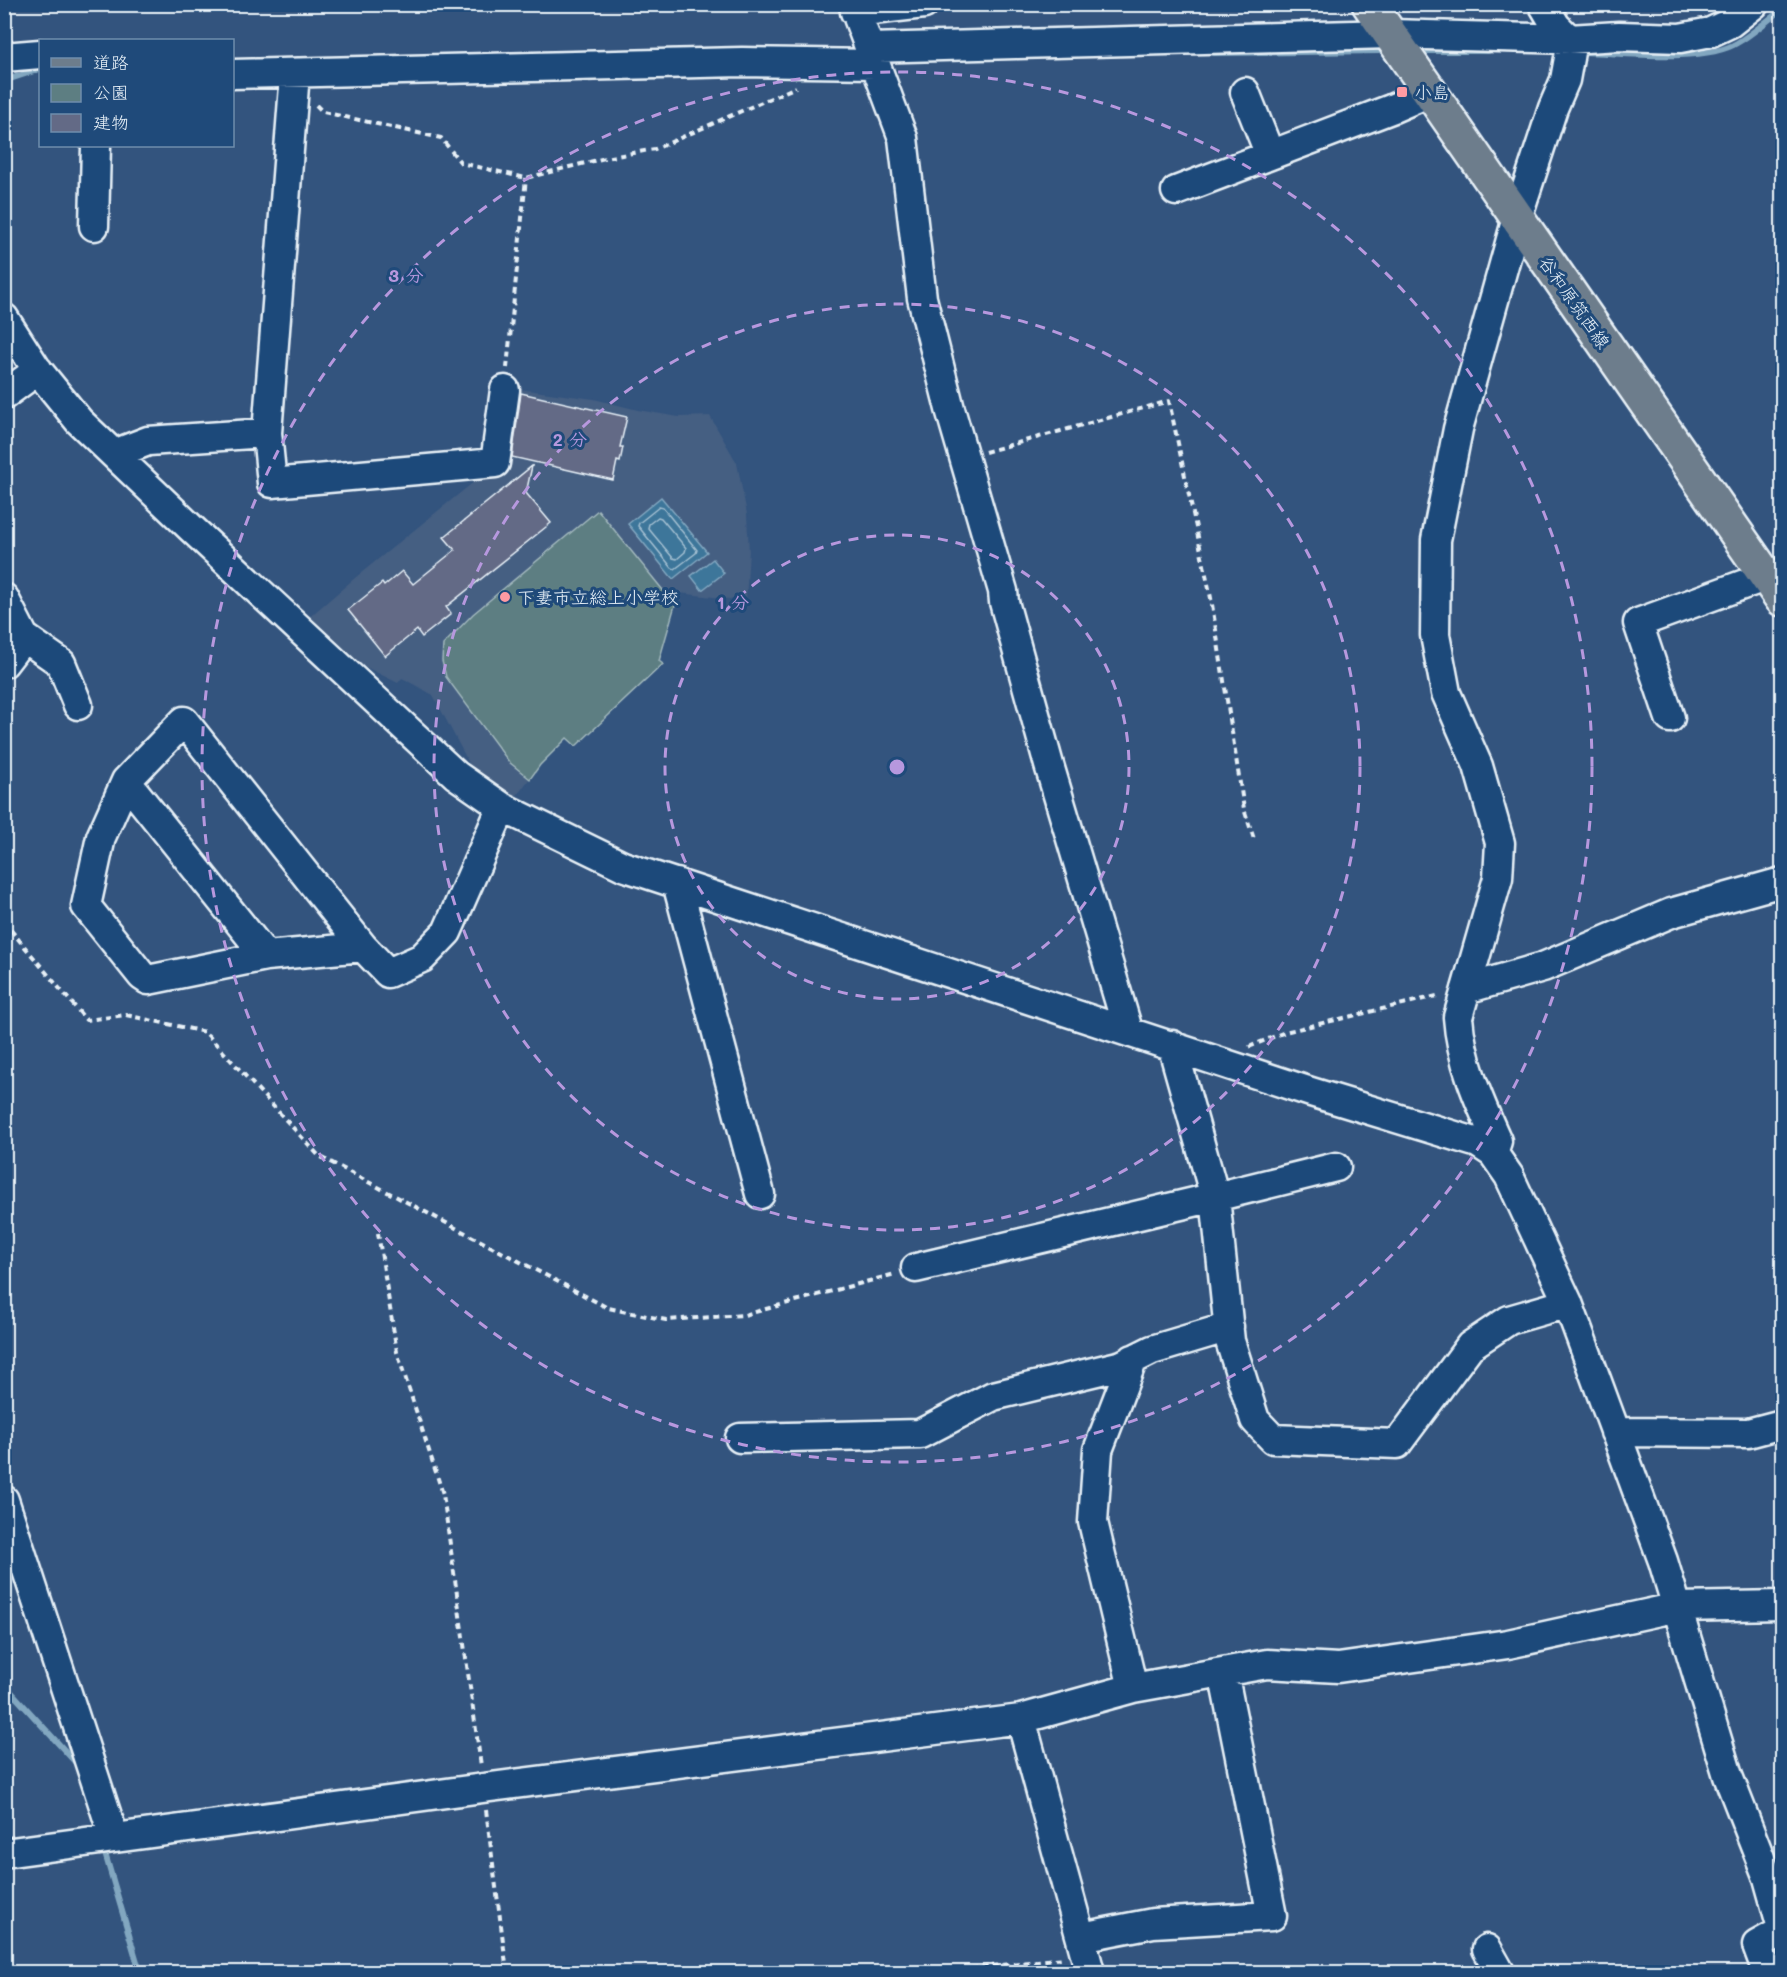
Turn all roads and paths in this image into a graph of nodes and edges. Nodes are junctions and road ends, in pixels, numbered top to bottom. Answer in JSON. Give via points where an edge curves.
{"nodes":[{"id":1,"x":924,"y":4,"type":"edge"},
{"id":2,"x":1369,"y":4,"type":"edge"},
{"id":3,"x":1543,"y":4,"type":"edge"},
{"id":4,"x":1754,"y":4,"type":"edge"},
{"id":5,"x":854,"y":8,"type":"edge"},
{"id":6,"x":1390,"y":34,"type":"junction"},
{"id":7,"x":1569,"y":48,"type":"junction"},
{"id":8,"x":39,"y":54,"type":"edge"},
{"id":9,"x":872,"y":56,"type":"junction"},
{"id":10,"x":4,"y":57,"type":"edge"},
{"id":11,"x":234,"y":74,"type":"edge"},
{"id":12,"x":295,"y":78,"type":"junction"},
{"id":13,"x":805,"y":83,"type":"dead end"},
{"id":14,"x":1245,"y":92,"type":"dead end"},
{"id":15,"x":1430,"y":92,"type":"junction"},
{"id":16,"x":96,"y":147,"type":"edge"},
{"id":17,"x":1270,"y":155,"type":"junction"},
{"id":18,"x":526,"y":178,"type":"junction"},
{"id":19,"x":1176,"y":191,"type":"dead end"},
{"id":20,"x":1517,"y":218,"type":"junction"},
{"id":21,"x":94,"y":226,"type":"dead end"},
{"id":22,"x":4,"y":318,"type":"edge"},
{"id":23,"x":38,"y":370,"type":"junction"},
{"id":24,"x":505,"y":390,"type":"joint"},
{"id":25,"x":4,"y":395,"type":"edge"},
{"id":26,"x":267,"y":433,"type":"junction"},
{"id":27,"x":114,"y":454,"type":"junction"},
{"id":28,"x":964,"y":458,"type":"junction"},
{"id":29,"x":1774,"y":587,"type":"edge"},
{"id":30,"x":4,"y":598,"type":"edge"},
{"id":31,"x":24,"y":638,"type":"junction"},
{"id":32,"x":4,"y":663,"type":"edge"},
{"id":33,"x":78,"y":705,"type":"dead end"},
{"id":34,"x":1670,"y":718,"type":"dead end"},
{"id":35,"x":126,"y":781,"type":"junction"},
{"id":36,"x":502,"y":807,"type":"junction"},
{"id":37,"x":1254,"y":839,"type":"dead end"},
{"id":38,"x":1782,"y":882,"type":"edge"},
{"id":39,"x":677,"y":883,"type":"junction"},
{"id":40,"x":4,"y":922,"type":"edge"},
{"id":41,"x":363,"y":947,"type":"junction"},
{"id":42,"x":266,"y":956,"type":"junction"},
{"id":43,"x":1466,"y":989,"type":"junction"},
{"id":44,"x":1128,"y":1030,"type":"junction"},
{"id":45,"x":1172,"y":1045,"type":"junction"},
{"id":46,"x":1218,"y":1060,"type":"junction"},
{"id":47,"x":1493,"y":1153,"type":"junction"},
{"id":48,"x":1336,"y":1167,"type":"dead end"},
{"id":49,"x":760,"y":1194,"type":"dead end"},
{"id":50,"x":1215,"y":1197,"type":"junction"},
{"id":51,"x":378,"y":1233,"type":"dead end"},
{"id":52,"x":916,"y":1268,"type":"joint"},
{"id":53,"x":1568,"y":1303,"type":"junction"},
{"id":54,"x":1229,"y":1327,"type":"junction"},
{"id":55,"x":1133,"y":1359,"type":"junction"},
{"id":56,"x":1782,"y":1424,"type":"edge"},
{"id":57,"x":1616,"y":1432,"type":"junction"},
{"id":58,"x":740,"y":1438,"type":"dead end"},
{"id":59,"x":4,"y":1500,"type":"edge"},
{"id":60,"x":1782,"y":1605,"type":"edge"},
{"id":61,"x":1678,"y":1607,"type":"junction"},
{"id":62,"x":1223,"y":1672,"type":"junction"},
{"id":63,"x":1133,"y":1688,"type":"junction"},
{"id":64,"x":1021,"y":1719,"type":"junction"},
{"id":65,"x":483,"y":1788,"type":"junction"},
{"id":66,"x":114,"y":1837,"type":"junction"},
{"id":67,"x":4,"y":1853,"type":"edge"},
{"id":68,"x":1782,"y":1930,"type":"edge"},
{"id":69,"x":1085,"y":1955,"type":"edge"},
{"id":70,"x":507,"y":1972,"type":"edge"},
{"id":71,"x":940,"y":1972,"type":"edge"},
{"id":72,"x":1767,"y":1972,"type":"edge"}],
"edges":[{"from":1,"to":5,"type":"street"},
{"from":2,"to":6,"type":"main road","name":"谷和原筑西線"},
{"from":3,"to":7,"type":"street"},
{"from":4,"to":7,"type":"street","via":[[1730,23],[1710,32],[1680,38],[1619,36]]},
{"from":5,"to":9,"type":"street"},
{"from":6,"to":7,"type":"street"},
{"from":6,"to":9,"type":"street"},
{"from":6,"to":15,"type":"main road","name":"谷和原筑西線"},
{"from":7,"to":20,"type":"street","via":[[1565,80]]},
{"from":8,"to":10,"type":"street"},
{"from":9,"to":12,"type":"street"},
{"from":9,"to":28,"type":"street","via":[[903,138],[922,298]]},
{"from":11,"to":12,"type":"street"},
{"from":12,"to":18,"type":"path","via":[[323,112],[441,138],[461,163]]},
{"from":12,"to":26,"type":"street"},
{"from":13,"to":18,"type":"path","via":[[655,149]]},
{"from":14,"to":17,"type":"street"},
{"from":15,"to":17,"type":"street"},
{"from":15,"to":20,"type":"main road","name":"谷和原筑西線"},
{"from":16,"to":21,"type":"street"},
{"from":17,"to":19,"type":"street"},
{"from":18,"to":24,"type":"path"},
{"from":20,"to":29,"type":"main road","name":"谷和原筑西線"},
{"from":20,"to":43,"type":"street","via":[[1458,429],[1436,540],[1435,635],[1446,693],[1478,766],[1500,843],[1498,878]]},
{"from":22,"to":23,"type":"street"},
{"from":23,"to":25,"type":"street"},
{"from":23,"to":27,"type":"street","via":[[79,420]]},
{"from":24,"to":26,"type":"street","via":[[495,463],[272,483]]},
{"from":26,"to":27,"type":"street","via":[[148,441]]},
{"from":27,"to":36,"type":"street","via":[[456,775]]},
{"from":28,"to":37,"type":"path","via":[[1168,401],[1211,598],[1244,808]]},
{"from":28,"to":44,"type":"street","via":[[1052,776]]},
{"from":29,"to":34,"type":"street","via":[[1638,622]]},
{"from":30,"to":31,"type":"street"},
{"from":31,"to":32,"type":"street"},
{"from":31,"to":33,"type":"street","via":[[61,663]]},
{"from":35,"to":41,"type":"street","via":[[184,721]]},
{"from":35,"to":42,"type":"street"},
{"from":35,"to":42,"type":"street","via":[[101,837],[86,906],[148,980]]},
{"from":36,"to":39,"type":"street","via":[[622,866]]},
{"from":36,"to":41,"type":"street","via":[[447,932],[422,958],[388,973]]},
{"from":38,"to":43,"type":"street","via":[[1671,913],[1544,967]]},
{"from":39,"to":44,"type":"street"},
{"from":39,"to":49,"type":"street"},
{"from":40,"to":52,"type":"path","via":[[86,1020],[126,1015],[205,1032],[319,1155],[608,1308],[666,1320],[744,1315]]},
{"from":41,"to":42,"type":"street"},
{"from":43,"to":46,"type":"path","via":[[1285,1032]]},
{"from":43,"to":47,"type":"street","via":[[1458,1017],[1460,1036],[1475,1090],[1497,1141]]},
{"from":44,"to":45,"type":"street"},
{"from":45,"to":46,"type":"street"},
{"from":45,"to":50,"type":"street"},
{"from":46,"to":47,"type":"street","via":[[1478,1143]]},
{"from":47,"to":53,"type":"street","via":[[1509,1176]]},
{"from":48,"to":50,"type":"street"},
{"from":50,"to":52,"type":"street"},
{"from":50,"to":54,"type":"street"},
{"from":51,"to":65,"type":"path","via":[[398,1352],[443,1494]]},
{"from":53,"to":54,"type":"street","via":[[1509,1320],[1470,1346],[1397,1444],[1273,1439],[1255,1420]]},
{"from":53,"to":57,"type":"street"},
{"from":54,"to":55,"type":"street"},
{"from":55,"to":58,"type":"street","via":[[993,1396],[920,1434]]},
{"from":55,"to":63,"type":"street","via":[[1098,1450],[1093,1522]]},
{"from":56,"to":57,"type":"street","via":[[1748,1433]]},
{"from":57,"to":61,"type":"street"},
{"from":59,"to":66,"type":"street"},
{"from":60,"to":61,"type":"street"},
{"from":61,"to":62,"type":"street","via":[[1508,1644],[1338,1668],[1268,1664]]},
{"from":61,"to":68,"type":"street","via":[[1728,1776],[1768,1878]]},
{"from":62,"to":63,"type":"street"},
{"from":62,"to":69,"type":"street","via":[[1272,1916],[1153,1923]]},
{"from":63,"to":64,"type":"street"},
{"from":64,"to":65,"type":"street"},
{"from":64,"to":69,"type":"street"},
{"from":65,"to":66,"type":"street"},
{"from":65,"to":70,"type":"path"},
{"from":66,"to":67,"type":"street"},
{"from":68,"to":72,"type":"street","via":[[1757,1946]]},
{"from":69,"to":71,"type":"path"}]}
